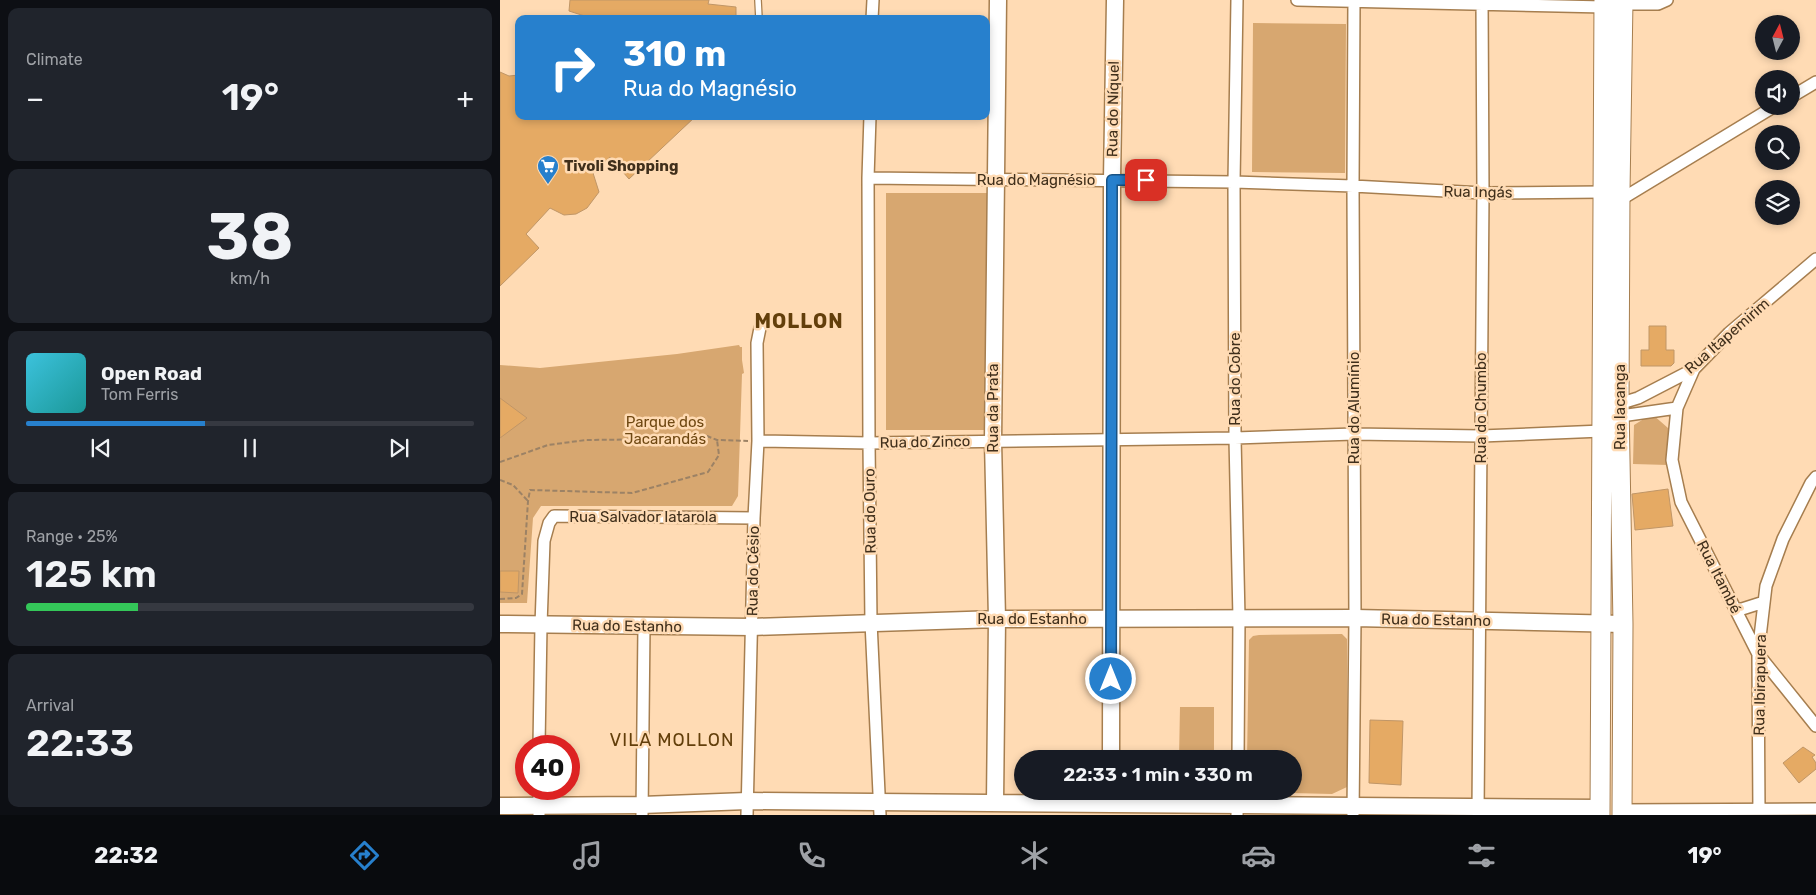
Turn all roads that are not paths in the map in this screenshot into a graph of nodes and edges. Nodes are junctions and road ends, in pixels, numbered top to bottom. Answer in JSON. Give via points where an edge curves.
{"nodes":[{"id":1,"x":758,"y":0,"type":"edge"},
{"id":2,"x":873,"y":0,"type":"edge"},
{"id":3,"x":998,"y":0,"type":"edge"},
{"id":4,"x":1115,"y":0,"type":"edge"},
{"id":5,"x":1237,"y":0,"type":"edge"},
{"id":6,"x":1297,"y":0,"type":"edge"},
{"id":7,"x":1666,"y":0,"type":"edge"},
{"id":8,"x":1354,"y":1,"type":"edge"},
{"id":9,"x":1482,"y":2,"type":"edge"},
{"id":10,"x":1623,"y":2,"type":"edge"},
{"id":11,"x":1604,"y":4,"type":"edge"},
{"id":12,"x":759,"y":15,"type":"edge"},
{"id":13,"x":872,"y":15,"type":"edge"},
{"id":14,"x":1622,"y":54,"type":"junction"},
{"id":15,"x":1604,"y":55,"type":"junction"},
{"id":16,"x":1816,"y":82,"type":"edge"},
{"id":17,"x":1800,"y":91,"type":"edge"},
{"id":18,"x":1759,"y":115,"type":"edge"},
{"id":19,"x":870,"y":120,"type":"edge"},
{"id":20,"x":868,"y":178,"type":"junction"},
{"id":21,"x":996,"y":180,"type":"junction"},
{"id":22,"x":1112,"y":180,"type":"junction"},
{"id":23,"x":1234,"y":182,"type":"junction"},
{"id":24,"x":1353,"y":186,"type":"junction"},
{"id":25,"x":1483,"y":193,"type":"junction"},
{"id":26,"x":1614,"y":195,"type":"junction"},
{"id":27,"x":1816,"y":259,"type":"edge"},
{"id":28,"x":760,"y":328,"type":"dead end"},
{"id":29,"x":1694,"y":369,"type":"junction"},
{"id":30,"x":1676,"y":408,"type":"junction"},
{"id":31,"x":1609,"y":416,"type":"junction"},
{"id":32,"x":1354,"y":434,"type":"junction"},
{"id":33,"x":1481,"y":436,"type":"junction"},
{"id":34,"x":1235,"y":438,"type":"junction"},
{"id":35,"x":1111,"y":440,"type":"junction"},
{"id":36,"x":758,"y":441,"type":"junction"},
{"id":37,"x":993,"y":441,"type":"junction"},
{"id":38,"x":869,"y":443,"type":"junction"},
{"id":39,"x":1816,"y":477,"type":"edge"},
{"id":40,"x":754,"y":518,"type":"junction"},
{"id":41,"x":1764,"y":602,"type":"junction"},
{"id":42,"x":1735,"y":609,"type":"junction"},
{"id":43,"x":1240,"y":618,"type":"junction"},
{"id":44,"x":1355,"y":618,"type":"junction"},
{"id":45,"x":997,"y":619,"type":"junction"},
{"id":46,"x":1111,"y":619,"type":"junction"},
{"id":47,"x":1481,"y":621,"type":"junction"},
{"id":48,"x":871,"y":622,"type":"junction"},
{"id":49,"x":500,"y":624,"type":"edge"},
{"id":50,"x":1601,"y":624,"type":"junction"},
{"id":51,"x":1623,"y":624,"type":"junction"},
{"id":52,"x":541,"y":625,"type":"junction"},
{"id":53,"x":644,"y":626,"type":"junction"},
{"id":54,"x":752,"y":627,"type":"junction"},
{"id":55,"x":1758,"y":654,"type":"junction"},
{"id":56,"x":1816,"y":726,"type":"edge"},
{"id":57,"x":539,"y":735,"type":"edge"},
{"id":58,"x":1111,"y":750,"type":"edge"},
{"id":59,"x":1238,"y":750,"type":"edge"},
{"id":60,"x":1111,"y":803,"type":"edge"},
{"id":61,"x":1237,"y":804,"type":"edge"},
{"id":62,"x":500,"y":806,"type":"edge"},
{"id":63,"x":747,"y":808,"type":"edge"},
{"id":64,"x":880,"y":809,"type":"edge"},
{"id":65,"x":995,"y":809,"type":"edge"},
{"id":66,"x":539,"y":810,"type":"edge"},
{"id":67,"x":642,"y":810,"type":"edge"},
{"id":68,"x":1353,"y":810,"type":"edge"},
{"id":69,"x":1816,"y":810,"type":"edge"},
{"id":70,"x":1478,"y":811,"type":"edge"},
{"id":71,"x":1600,"y":811,"type":"edge"},
{"id":72,"x":1622,"y":812,"type":"edge"},
{"id":73,"x":1759,"y":812,"type":"edge"}],
"edges":[{"from":1,"to":12,"type":"lane"},
{"from":2,"to":13,"type":"street"},
{"from":3,"to":21,"type":"street","name":"Rua da Prata"},
{"from":4,"to":22,"type":"street","name":"Rua do Níquel"},
{"from":5,"to":23,"type":"street","name":"Rua do Cobre"},
{"from":6,"to":8,"type":"street"},
{"from":7,"to":10,"type":"street","via":[[1658,4]]},
{"from":8,"to":9,"type":"street"},
{"from":8,"to":24,"type":"street","name":"Rua do Alumínio"},
{"from":9,"to":11,"type":"street"},
{"from":9,"to":25,"type":"street","name":"Rua do Chumbo"},
{"from":10,"to":11,"type":"street"},
{"from":10,"to":14,"type":"main road","name":"Rua Iacanga"},
{"from":11,"to":15,"type":"main road","name":"Rua Iacanga"},
{"from":14,"to":15,"type":"main road"},
{"from":14,"to":26,"type":"main road","name":"Rua Iacanga"},
{"from":15,"to":26,"type":"main road","name":"Rua Iacanga"},
{"from":16,"to":17,"type":"street"},
{"from":18,"to":26,"type":"street"},
{"from":19,"to":20,"type":"street","name":"Rua do Ouro"},
{"from":20,"to":21,"type":"street","name":"Rua do Magnésio"},
{"from":20,"to":38,"type":"street","name":"Rua do Ouro"},
{"from":21,"to":22,"type":"street","name":"Rua do Magnésio"},
{"from":21,"to":37,"type":"street","name":"Rua da Prata"},
{"from":22,"to":23,"type":"street","name":"Rua do Magnésio"},
{"from":22,"to":35,"type":"street","name":"Rua do Níquel"},
{"from":23,"to":24,"type":"street","name":"Rua do Magnésio"},
{"from":23,"to":34,"type":"street","name":"Rua do Cobre"},
{"from":24,"to":25,"type":"street","name":"Rua Ingás"},
{"from":24,"to":32,"type":"street","name":"Rua do Alumínio"},
{"from":25,"to":26,"type":"street","name":"Rua Ingás"},
{"from":25,"to":33,"type":"street","name":"Rua do Chumbo"},
{"from":26,"to":31,"type":"main road","name":"Rua Iacanga"},
{"from":27,"to":29,"type":"street","name":"Rua Itapemirim","via":[[1729,332]]},
{"from":28,"to":36,"type":"street","name":"Rua do Césio","via":[[757,343]]},
{"from":29,"to":30,"type":"street"},
{"from":29,"to":31,"type":"street","name":"Rua Itapemirim"},
{"from":30,"to":31,"type":"street","name":"Rua Itapemirim"},
{"from":30,"to":42,"type":"street","name":"Rua Itambé","via":[[1672,460],[1681,502]]},
{"from":31,"to":33,"type":"street","name":"Rua Itapemirim"},
{"from":31,"to":50,"type":"main road","name":"Rua Iacanga"},
{"from":31,"to":51,"type":"main road","name":"Rua Iacanga","via":[[1620,439]]},
{"from":32,"to":33,"type":"street","name":"Rua do Zinco"},
{"from":32,"to":34,"type":"street","name":"Rua do Zinco"},
{"from":32,"to":44,"type":"street","name":"Rua do Alumínio"},
{"from":33,"to":47,"type":"street","name":"Rua do Chumbo"},
{"from":34,"to":35,"type":"street","name":"Rua do Zinco"},
{"from":34,"to":43,"type":"street","name":"Rua do Cobre"},
{"from":35,"to":37,"type":"street","name":"Rua do Zinco"},
{"from":35,"to":46,"type":"street","name":"Rua do Níquel"},
{"from":36,"to":38,"type":"street","name":"Rua do Zinco"},
{"from":36,"to":40,"type":"street","name":"Rua do Césio"},
{"from":37,"to":38,"type":"street","name":"Rua do Zinco"},
{"from":37,"to":45,"type":"street","name":"Rua da Prata"},
{"from":38,"to":48,"type":"street","name":"Rua do Ouro"},
{"from":39,"to":41,"type":"street","name":"Rua Ibirapuera","via":[[1783,539],[1766,586]]},
{"from":40,"to":52,"type":"street","name":"Rua Salvador Iatarola","via":[[554,516],[544,541]]},
{"from":40,"to":54,"type":"street","name":"Rua do Césio"},
{"from":41,"to":42,"type":"street"},
{"from":41,"to":55,"type":"street","name":"Rua Ibirapuera"},
{"from":42,"to":55,"type":"street","name":"Rua Itambé"},
{"from":43,"to":44,"type":"street","name":"Rua do Estanho"},
{"from":43,"to":46,"type":"street","name":"Rua do Estanho"},
{"from":43,"to":59,"type":"street","name":"Rua do Cobre"},
{"from":44,"to":47,"type":"street","name":"Rua do Estanho"},
{"from":44,"to":68,"type":"street","name":"Rua do Alumínio"},
{"from":45,"to":46,"type":"street","name":"Rua do Estanho"},
{"from":45,"to":48,"type":"street","name":"Rua do Estanho"},
{"from":45,"to":65,"type":"street","name":"Rua da Prata"},
{"from":46,"to":58,"type":"street","name":"Rua do Níquel"},
{"from":47,"to":50,"type":"street","name":"Rua do Estanho"},
{"from":47,"to":70,"type":"street","name":"Rua do Chumbo"},
{"from":48,"to":54,"type":"street","name":"Rua do Estanho"},
{"from":48,"to":64,"type":"street","name":"Rua do Ouro"},
{"from":49,"to":52,"type":"street","name":"Rua do Estanho"},
{"from":50,"to":51,"type":"street","name":"Rua do Estanho"},
{"from":50,"to":71,"type":"main road","name":"Rua Iacanga"},
{"from":51,"to":72,"type":"main road","name":"Rua Iacanga"},
{"from":52,"to":53,"type":"street","name":"Rua do Estanho"},
{"from":52,"to":57,"type":"street"},
{"from":53,"to":54,"type":"street","name":"Rua do Estanho"},
{"from":53,"to":67,"type":"street"},
{"from":54,"to":63,"type":"street","name":"Rua do Césio"},
{"from":55,"to":56,"type":"street","name":"Rua Itambé"},
{"from":55,"to":73,"type":"street","name":"Rua Ibirapuera"},
{"from":60,"to":61,"type":"street"},
{"from":60,"to":65,"type":"street"},
{"from":61,"to":68,"type":"street"},
{"from":62,"to":66,"type":"street"},
{"from":63,"to":64,"type":"street"},
{"from":63,"to":67,"type":"street"},
{"from":64,"to":65,"type":"street"},
{"from":66,"to":67,"type":"street"},
{"from":68,"to":70,"type":"street"},
{"from":69,"to":73,"type":"street"},
{"from":70,"to":71,"type":"street"},
{"from":72,"to":73,"type":"street"}]}
